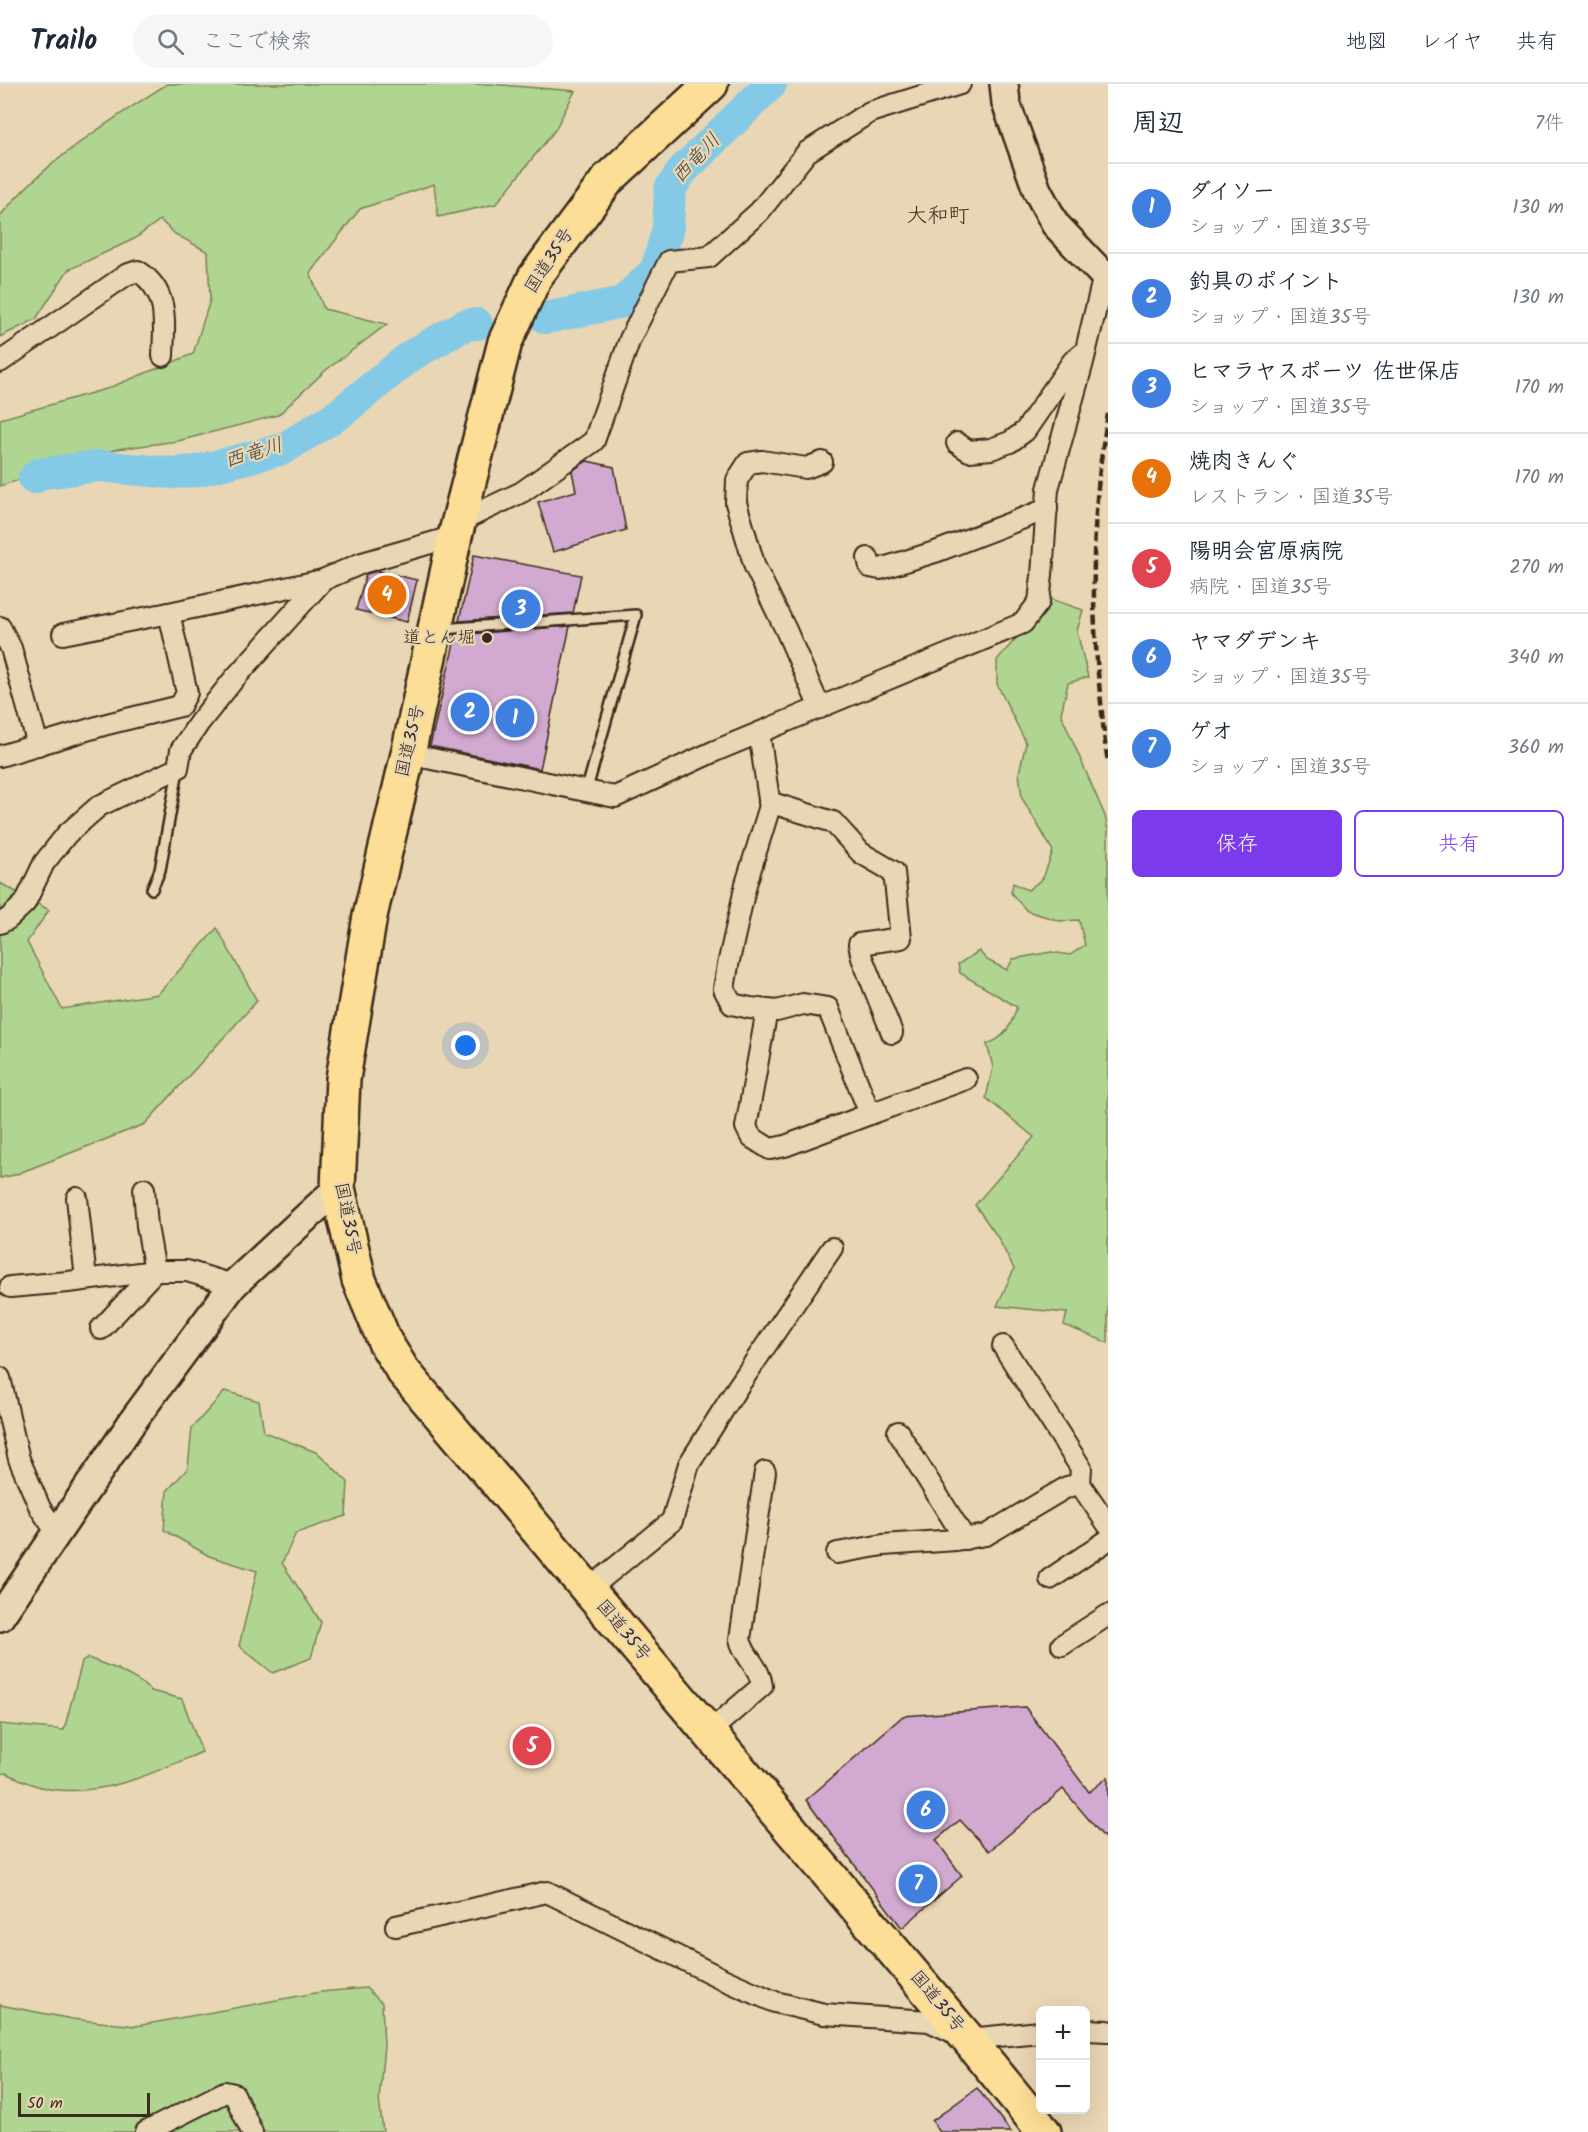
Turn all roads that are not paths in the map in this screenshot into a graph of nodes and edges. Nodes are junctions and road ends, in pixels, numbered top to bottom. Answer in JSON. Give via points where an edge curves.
{"nodes":[{"id":1,"x":711,"y":84,"type":"edge"},
{"id":2,"x":960,"y":84,"type":"edge"},
{"id":3,"x":1004,"y":84,"type":"edge"},
{"id":4,"x":1106,"y":277,"type":"edge"},
{"id":5,"x":1085,"y":352,"type":"junction"},
{"id":6,"x":163,"y":356,"type":"dead end"},
{"id":7,"x":0,"y":362,"type":"edge"},
{"id":8,"x":957,"y":443,"type":"dead end"},
{"id":9,"x":822,"y":462,"type":"dead end"},
{"id":10,"x":1047,"y":509,"type":"junction"},
{"id":11,"x":457,"y":529,"type":"junction"},
{"id":12,"x":868,"y":558,"type":"dead end"},
{"id":13,"x":323,"y":580,"type":"junction"},
{"id":14,"x":169,"y":613,"type":"junction"},
{"id":15,"x":0,"y":627,"type":"edge"},
{"id":16,"x":436,"y":629,"type":"junction"},
{"id":17,"x":63,"y":634,"type":"dead end"},
{"id":18,"x":820,"y":708,"type":"junction"},
{"id":19,"x":759,"y":733,"type":"junction"},
{"id":20,"x":38,"y":744,"type":"junction"},
{"id":21,"x":408,"y":754,"type":"junction"},
{"id":22,"x":0,"y":756,"type":"edge"},
{"id":23,"x":178,"y":768,"type":"junction"},
{"id":24,"x":586,"y":792,"type":"junction"},
{"id":25,"x":769,"y":802,"type":"junction"},
{"id":26,"x":152,"y":889,"type":"dead end"},
{"id":27,"x":0,"y":923,"type":"edge"},
{"id":28,"x":767,"y":1010,"type":"junction"},
{"id":29,"x":892,"y":1034,"type":"dead end"},
{"id":30,"x":966,"y":1079,"type":"dead end"},
{"id":31,"x":870,"y":1114,"type":"junction"},
{"id":32,"x":338,"y":1188,"type":"junction"},
{"id":33,"x":144,"y":1189,"type":"dead end"},
{"id":34,"x":78,"y":1198,"type":"dead end"},
{"id":35,"x":832,"y":1248,"type":"dead end"},
{"id":36,"x":155,"y":1271,"type":"junction"},
{"id":37,"x":86,"y":1280,"type":"junction"},
{"id":38,"x":233,"y":1285,"type":"junction"},
{"id":39,"x":10,"y":1287,"type":"dead end"},
{"id":40,"x":101,"y":1329,"type":"dead end"},
{"id":41,"x":1003,"y":1346,"type":"dead end"},
{"id":42,"x":0,"y":1378,"type":"edge"},
{"id":43,"x":897,"y":1432,"type":"dead end"},
{"id":44,"x":765,"y":1472,"type":"dead end"},
{"id":45,"x":1080,"y":1484,"type":"junction"},
{"id":46,"x":1108,"y":1525,"type":"edge"},
{"id":47,"x":57,"y":1533,"type":"junction"},
{"id":48,"x":965,"y":1539,"type":"junction"},
{"id":49,"x":1108,"y":1540,"type":"edge"},
{"id":50,"x":837,"y":1553,"type":"dead end"},
{"id":51,"x":1050,"y":1578,"type":"dead end"},
{"id":52,"x":588,"y":1590,"type":"junction"},
{"id":53,"x":1108,"y":1615,"type":"edge"},
{"id":54,"x":0,"y":1617,"type":"edge"},
{"id":55,"x":1062,"y":1646,"type":"dead end"},
{"id":56,"x":708,"y":1732,"type":"junction"},
{"id":57,"x":396,"y":1926,"type":"dead end"},
{"id":58,"x":1090,"y":2030,"type":"edge"},
{"id":59,"x":1108,"y":2031,"type":"edge"},
{"id":60,"x":1036,"y":2032,"type":"edge"},
{"id":61,"x":968,"y":2039,"type":"junction"},
{"id":62,"x":146,"y":2132,"type":"edge"},
{"id":63,"x":252,"y":2132,"type":"edge"},
{"id":64,"x":1044,"y":2132,"type":"edge"}],
"edges":[{"from":1,"to":11,"type":"highway","name":"国道35号","via":[[608,179],[535,278],[505,342]]},
{"from":2,"to":11,"type":"street","via":[[870,112],[807,152],[759,212],[709,257],[669,261],[630,339],[594,441],[522,492]]},
{"from":3,"to":4,"type":"street","via":[[1006,103],[1037,189],[1055,224]]},
{"from":4,"to":5,"type":"street"},
{"from":5,"to":8,"type":"street","via":[[1073,361],[1025,431],[1010,442],[969,451]]},
{"from":5,"to":10,"type":"street","via":[[1048,489]]},
{"from":6,"to":7,"type":"street","via":[[164,306],[159,292],[138,271],[126,275]]},
{"from":9,"to":18,"type":"street","via":[[806,468],[762,461],[748,463],[737,480],[736,503],[755,567]]},
{"from":10,"to":12,"type":"street","via":[[938,551],[880,568],[870,567]]},
{"from":10,"to":18,"type":"street","via":[[1039,602],[1023,623]]},
{"from":11,"to":13,"type":"street"},
{"from":11,"to":16,"type":"highway","name":"国道35号"},
{"from":13,"to":14,"type":"street"},
{"from":13,"to":23,"type":"street","via":[[199,723],[181,750]]},
{"from":14,"to":17,"type":"street"},
{"from":14,"to":20,"type":"street","via":[[187,693],[180,706]]},
{"from":15,"to":20,"type":"street","via":[[11,648]]},
{"from":16,"to":21,"type":"highway","name":"国道35号"},
{"from":16,"to":24,"type":"lane","via":[[636,615]]},
{"from":18,"to":19,"type":"street"},
{"from":19,"to":24,"type":"street","via":[[615,797]]},
{"from":19,"to":25,"type":"street"},
{"from":20,"to":22,"type":"street"},
{"from":21,"to":24,"type":"street"},
{"from":21,"to":32,"type":"highway","name":"国道35号","via":[[370,916],[343,1079]]},
{"from":23,"to":26,"type":"lane","via":[[160,870]]},
{"from":23,"to":27,"type":"street","via":[[99,806],[67,834],[44,863],[24,903]]},
{"from":25,"to":28,"type":"street","via":[[746,884],[724,989],[732,1004]]},
{"from":25,"to":29,"type":"street","via":[[833,822],[861,853],[894,872],[902,938],[859,944]]},
{"from":28,"to":31,"type":"street","via":[[803,1004],[828,1008]]},
{"from":28,"to":31,"type":"street","via":[[746,1127],[751,1137],[770,1149]]},
{"from":30,"to":31,"type":"street"},
{"from":32,"to":38,"type":"street"},
{"from":32,"to":52,"type":"highway","name":"国道35号","via":[[359,1280],[397,1362]]},
{"from":33,"to":36,"type":"street"},
{"from":34,"to":37,"type":"street"},
{"from":35,"to":52,"type":"street","via":[[689,1464],[672,1521]]},
{"from":36,"to":37,"type":"street"},
{"from":36,"to":38,"type":"street","via":[[188,1271]]},
{"from":36,"to":40,"type":"street"},
{"from":37,"to":39,"type":"street"},
{"from":38,"to":47,"type":"street","via":[[153,1392]]},
{"from":41,"to":45,"type":"street","via":[[1081,1468]]},
{"from":42,"to":47,"type":"street","via":[[20,1459],[40,1508]]},
{"from":43,"to":48,"type":"street"},
{"from":44,"to":56,"type":"street","via":[[740,1638],[742,1648],[760,1674],[762,1686]]},
{"from":45,"to":46,"type":"street"},
{"from":45,"to":48,"type":"street","via":[[1067,1487],[986,1535]]},
{"from":47,"to":54,"type":"street"},
{"from":48,"to":50,"type":"street"},
{"from":49,"to":51,"type":"street"},
{"from":52,"to":56,"type":"highway","name":"国道35号"},
{"from":53,"to":55,"type":"street"},
{"from":56,"to":61,"type":"highway","name":"国道35号"},
{"from":57,"to":61,"type":"street","via":[[547,1892],[775,2002],[824,2014],[929,2021]]},
{"from":58,"to":59,"type":"street"},
{"from":60,"to":61,"type":"street"},
{"from":61,"to":64,"type":"highway","name":"国道35号"},
{"from":62,"to":63,"type":"street","via":[[225,2092],[234,2094]]}]}
